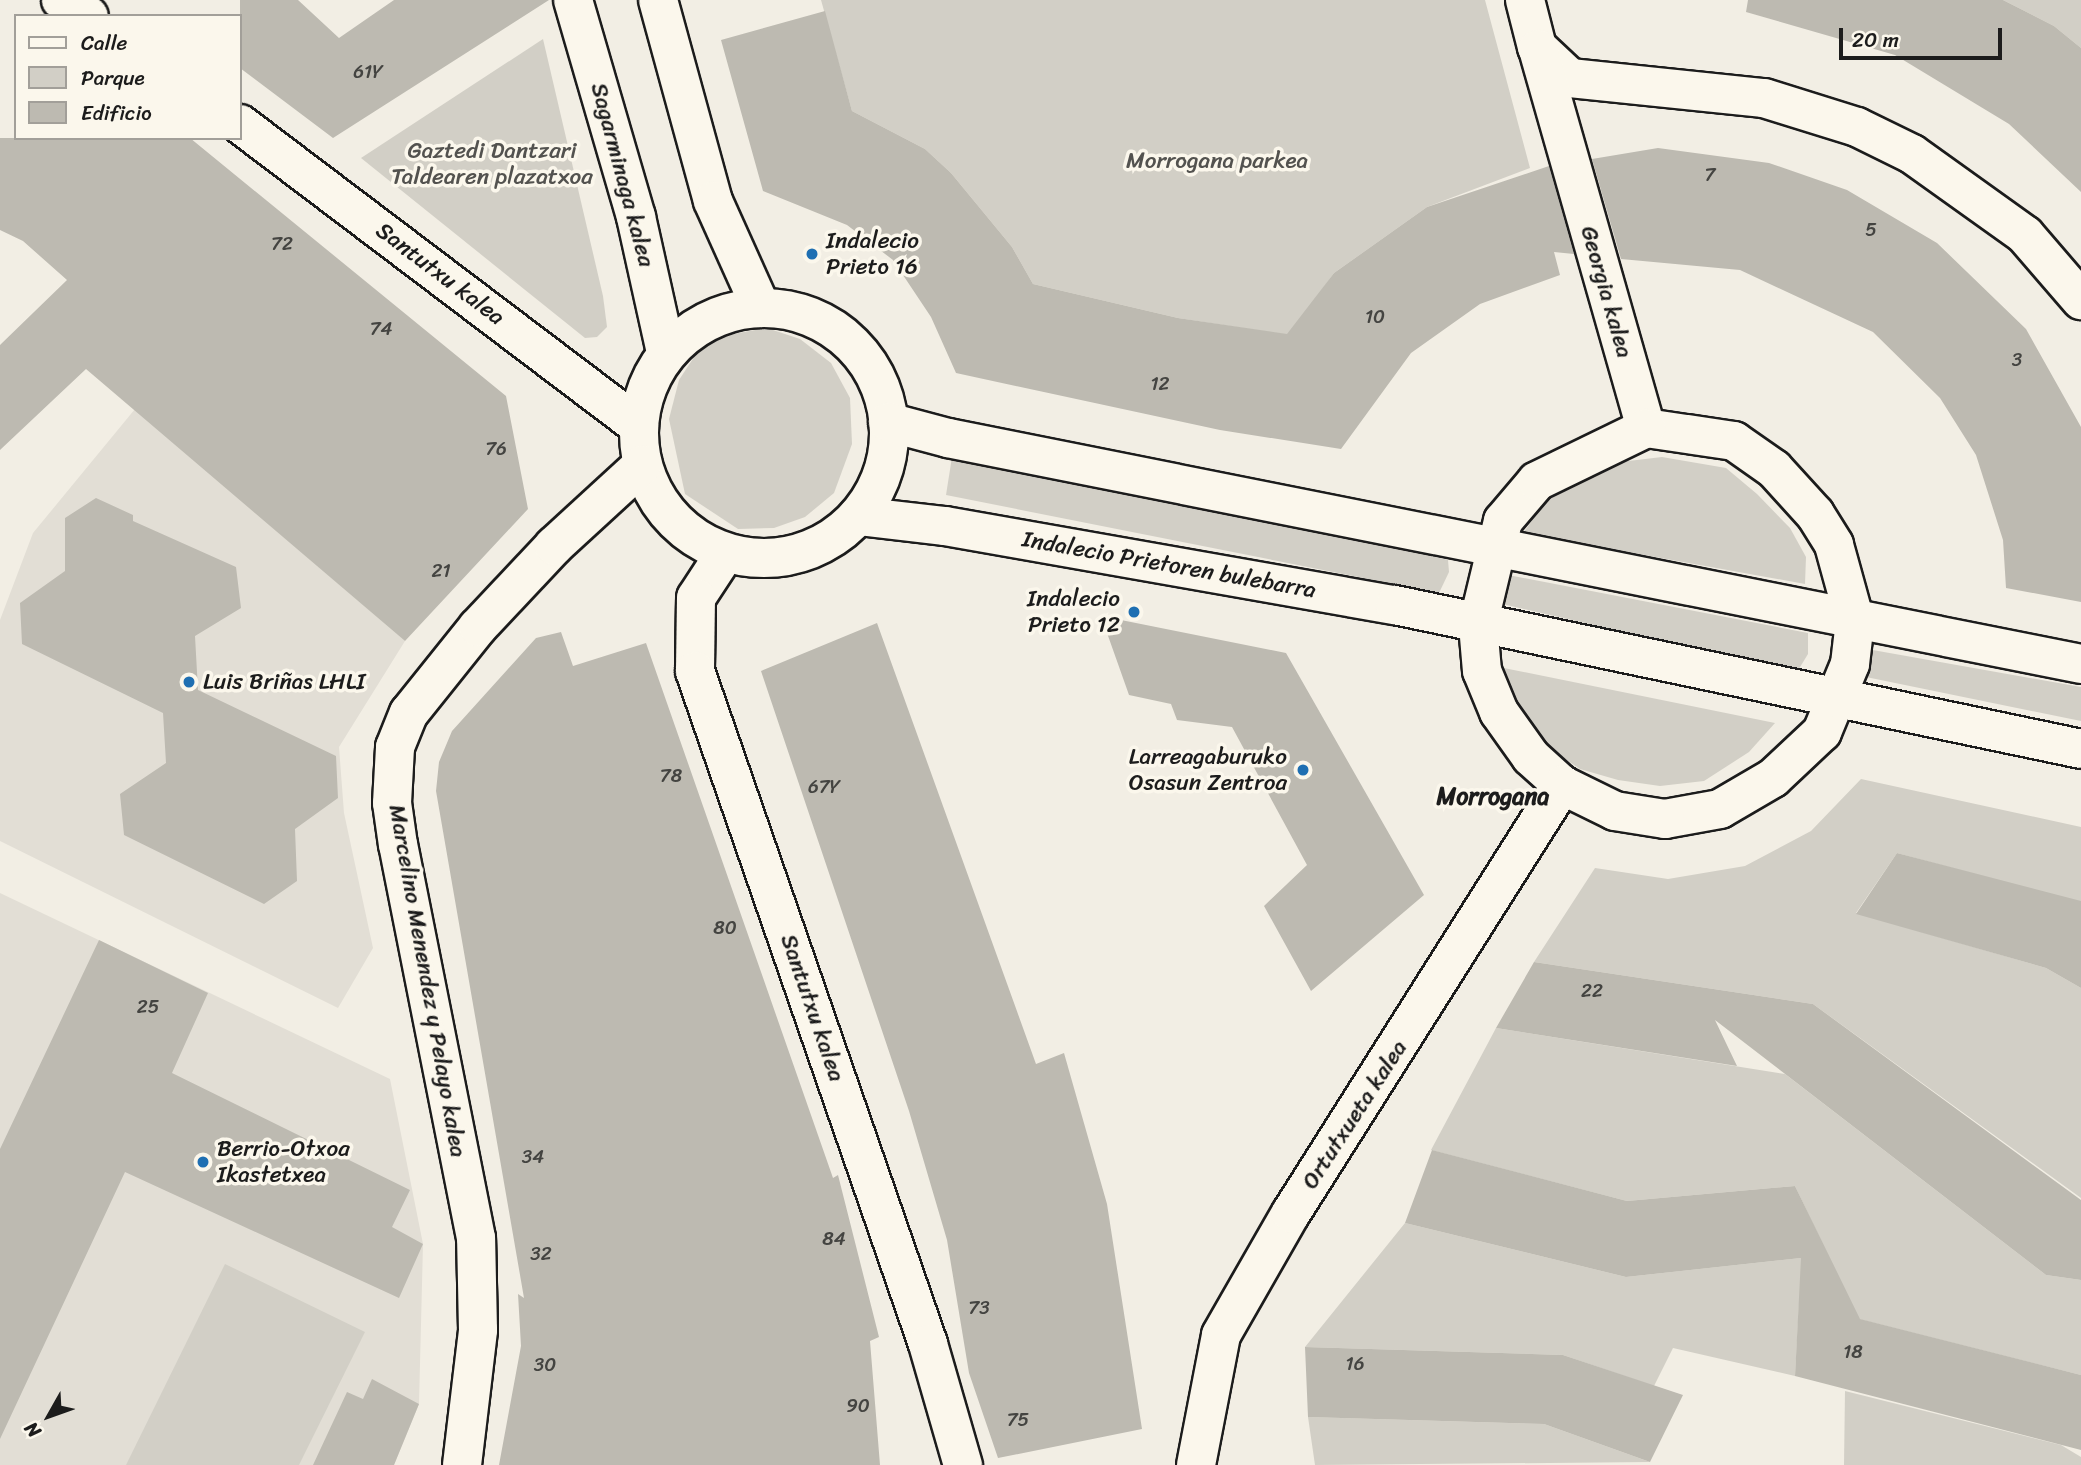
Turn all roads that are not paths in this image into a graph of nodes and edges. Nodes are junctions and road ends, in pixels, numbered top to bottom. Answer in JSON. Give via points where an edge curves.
{"nodes":[{"id":1,"x":61,"y":0,"type":"edge"},
{"id":2,"x":573,"y":0,"type":"edge"},
{"id":3,"x":658,"y":0,"type":"edge"},
{"id":4,"x":1525,"y":0,"type":"edge"},
{"id":5,"x":86,"y":14,"type":"edge"},
{"id":6,"x":1537,"y":47,"type":"junction"},
{"id":7,"x":1607,"y":85,"type":"junction"},
{"id":8,"x":242,"y":126,"type":"edge"},
{"id":9,"x":1567,"y":156,"type":"junction"},
{"id":10,"x":2081,"y":300,"type":"edge"},
{"id":11,"x":761,"y":308,"type":"junction"},
{"id":12,"x":666,"y":352,"type":"junction"},
{"id":13,"x":888,"y":422,"type":"junction"},
{"id":14,"x":639,"y":426,"type":"junction"},
{"id":15,"x":1646,"y":428,"type":"junction"},
{"id":16,"x":642,"y":465,"type":"junction"},
{"id":17,"x":858,"y":516,"type":"junction"},
{"id":18,"x":1494,"y":544,"type":"junction"},
{"id":19,"x":723,"y":555,"type":"junction"},
{"id":20,"x":1855,"y":621,"type":"junction"},
{"id":21,"x":1478,"y":625,"type":"junction"},
{"id":22,"x":2081,"y":664,"type":"edge"},
{"id":23,"x":1835,"y":700,"type":"junction"},
{"id":24,"x":2081,"y":748,"type":"edge"},
{"id":25,"x":1562,"y":785,"type":"junction"},
{"id":26,"x":462,"y":1465,"type":"edge"},
{"id":27,"x":963,"y":1465,"type":"edge"},
{"id":28,"x":1196,"y":1465,"type":"edge"}],
"edges":[{"from":1,"to":5,"type":"street"},
{"from":2,"to":12,"type":"street","name":"Sagarminaga kalea","via":[[636,218]]},
{"from":3,"to":11,"type":"street","via":[[713,201]]},
{"from":4,"to":6,"type":"street","name":"Georgia kalea"},
{"from":6,"to":7,"type":"street","via":[[1570,78]]},
{"from":6,"to":9,"type":"street","name":"Georgia kalea"},
{"from":7,"to":9,"type":"street","via":[[1579,118]]},
{"from":7,"to":10,"type":"street","via":[[1658,85],[1765,98],[1857,127],[1912,154],[2015,227]]},
{"from":8,"to":14,"type":"street","name":"Santutxu kalea"},
{"from":9,"to":15,"type":"street","name":"Georgia kalea"},
{"from":11,"to":12,"type":"street","via":[[716,317]]},
{"from":11,"to":13,"type":"street","via":[[798,313],[832,328],[851,345],[879,386]]},
{"from":12,"to":14,"type":"street","via":[[644,394]]},
{"from":13,"to":17,"type":"street","via":[[882,472]]},
{"from":13,"to":18,"type":"street","via":[[962,441]]},
{"from":14,"to":16,"type":"street"},
{"from":15,"to":18,"type":"street","via":[[1537,481],[1503,521]]},
{"from":15,"to":20,"type":"street","via":[[1734,441],[1774,469],[1815,513],[1834,545]]},
{"from":16,"to":19,"type":"street","via":[[658,499],[686,531]]},
{"from":16,"to":26,"type":"street","name":"Marcelino Menendez y Pelayo kalea","via":[[554,546],[478,627],[409,713],[395,747],[392,803],[398,845],[476,1238],[478,1330]]},
{"from":17,"to":19,"type":"street","via":[[830,540],[796,554]]},
{"from":17,"to":21,"type":"street","name":"Indalecio Prietoren bulebarra","via":[[1150,562]]},
{"from":18,"to":20,"type":"street"},
{"from":18,"to":21,"type":"street"},
{"from":19,"to":27,"type":"street","name":"Santutxu kalea","via":[[696,598],[695,671],[928,1344]]},
{"from":20,"to":22,"type":"street"},
{"from":20,"to":23,"type":"street","via":[[1850,664]]},
{"from":21,"to":23,"type":"street","name":"Indalecio Prietoren bulebarra"},
{"from":21,"to":25,"type":"street","via":[[1482,671],[1499,712],[1531,757]]},
{"from":23,"to":24,"type":"street","name":"Indalecio Prietoren bulebarra"},
{"from":23,"to":25,"type":"street","via":[[1828,724],[1803,751],[1773,778],[1720,809],[1665,819],[1615,811]]},
{"from":25,"to":28,"type":"street","name":"Ortutxueta kalea","via":[[1291,1213],[1221,1335]]}]}
